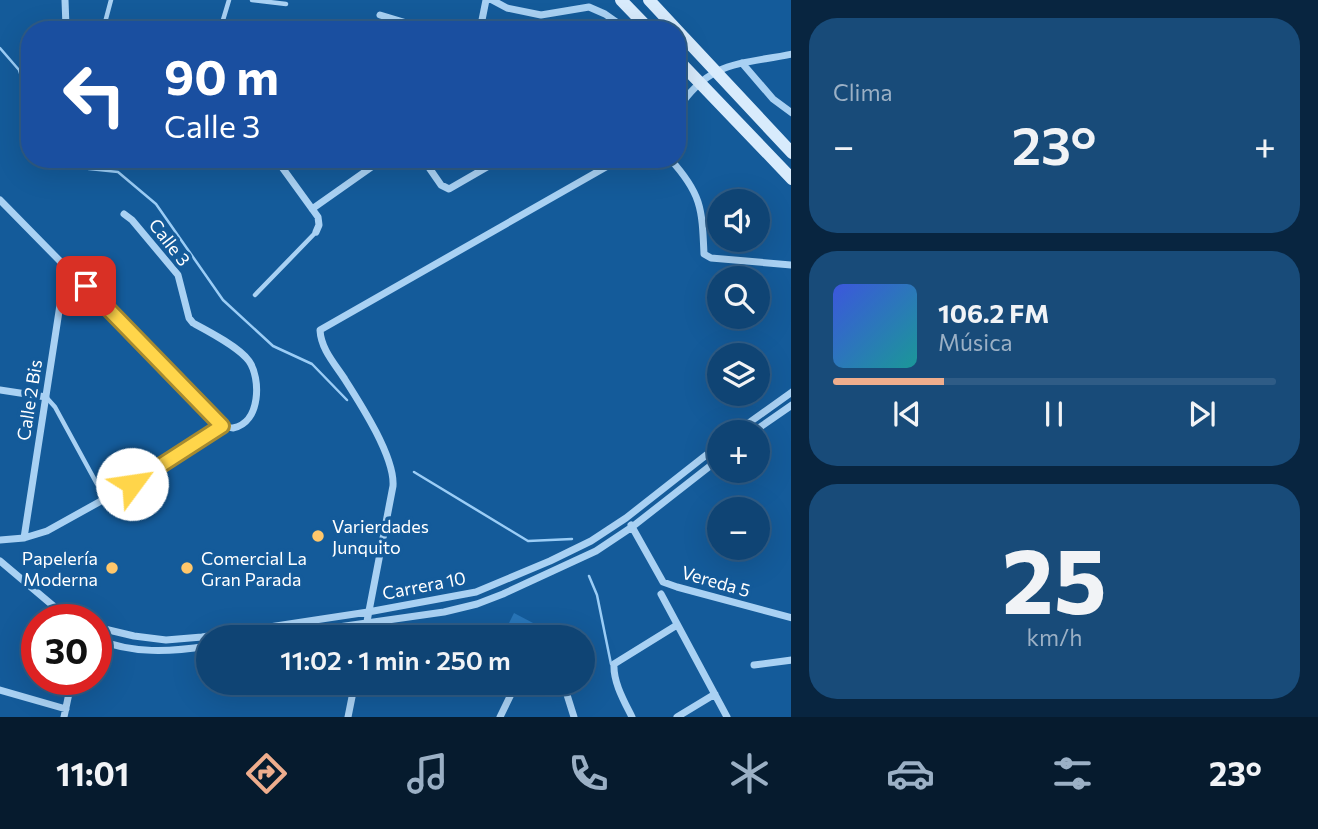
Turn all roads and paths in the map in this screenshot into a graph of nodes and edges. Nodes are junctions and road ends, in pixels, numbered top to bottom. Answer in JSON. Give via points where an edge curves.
{"nodes":[{"id":1,"x":65,"y":0,"type":"edge"},
{"id":2,"x":111,"y":0,"type":"edge"},
{"id":3,"x":229,"y":0,"type":"edge"},
{"id":4,"x":252,"y":0,"type":"edge"},
{"id":5,"x":486,"y":0,"type":"edge"},
{"id":6,"x":492,"y":0,"type":"edge"},
{"id":7,"x":621,"y":0,"type":"edge"},
{"id":8,"x":649,"y":0,"type":"edge"},
{"id":9,"x":286,"y":4,"type":"dead end"},
{"id":10,"x":380,"y":15,"type":"dead end"},
{"id":11,"x":67,"y":21,"type":"edge"},
{"id":12,"x":105,"y":21,"type":"edge"},
{"id":13,"x":223,"y":21,"type":"edge"},
{"id":14,"x":400,"y":21,"type":"edge"},
{"id":15,"x":482,"y":21,"type":"edge"},
{"id":16,"x":615,"y":21,"type":"edge"},
{"id":17,"x":641,"y":21,"type":"edge"},
{"id":18,"x":669,"y":21,"type":"edge"},
{"id":19,"x":686,"y":39,"type":"edge"},
{"id":20,"x":791,"y":54,"type":"edge"},
{"id":21,"x":742,"y":64,"type":"junction"},
{"id":22,"x":686,"y":68,"type":"edge"},
{"id":23,"x":716,"y":71,"type":"junction"},
{"id":24,"x":699,"y":82,"type":"junction"},
{"id":25,"x":686,"y":99,"type":"edge"},
{"id":26,"x":791,"y":113,"type":"edge"},
{"id":27,"x":791,"y":153,"type":"edge"},
{"id":28,"x":283,"y":168,"type":"edge"},
{"id":29,"x":370,"y":168,"type":"edge"},
{"id":30,"x":429,"y":168,"type":"edge"},
{"id":31,"x":485,"y":168,"type":"edge"},
{"id":32,"x":604,"y":168,"type":"edge"},
{"id":33,"x":677,"y":168,"type":"edge"},
{"id":34,"x":791,"y":179,"type":"edge"},
{"id":35,"x":0,"y":200,"type":"edge"},
{"id":36,"x":313,"y":209,"type":"junction"},
{"id":37,"x":124,"y":215,"type":"dead end"},
{"id":38,"x":316,"y":232,"type":"joint"},
{"id":39,"x":791,"y":265,"type":"edge"},
{"id":40,"x":66,"y":266,"type":"junction"},
{"id":41,"x":255,"y":295,"type":"dead end"},
{"id":42,"x":0,"y":390,"type":"edge"},
{"id":43,"x":791,"y":392,"type":"edge"},
{"id":44,"x":46,"y":397,"type":"junction"},
{"id":45,"x":791,"y":405,"type":"edge"},
{"id":46,"x":752,"y":420,"type":"edge"},
{"id":47,"x":770,"y":420,"type":"edge"},
{"id":48,"x":222,"y":426,"type":"junction"},
{"id":49,"x":707,"y":454,"type":"edge"},
{"id":50,"x":707,"y":468,"type":"edge"},
{"id":51,"x":97,"y":484,"type":"dead end"},
{"id":52,"x":672,"y":495,"type":"junction"},
{"id":53,"x":677,"y":502,"type":"dead end"},
{"id":54,"x":626,"y":518,"type":"junction"},
{"id":55,"x":632,"y":527,"type":"junction"},
{"id":56,"x":24,"y":538,"type":"junction"},
{"id":57,"x":0,"y":541,"type":"edge"},
{"id":58,"x":0,"y":561,"type":"edge"},
{"id":59,"x":661,"y":594,"type":"dead end"},
{"id":60,"x":51,"y":604,"type":"edge"},
{"id":61,"x":369,"y":612,"type":"junction"},
{"id":62,"x":791,"y":618,"type":"edge"},
{"id":63,"x":366,"y":623,"type":"junction"},
{"id":64,"x":282,"y":625,"type":"edge"},
{"id":65,"x":352,"y":625,"type":"edge"},
{"id":66,"x":677,"y":625,"type":"junction"},
{"id":67,"x":112,"y":631,"type":"edge"},
{"id":68,"x":134,"y":636,"type":"junction"},
{"id":69,"x":196,"y":638,"type":"edge"},
{"id":70,"x":112,"y":646,"type":"edge"},
{"id":71,"x":196,"y":648,"type":"edge"},
{"id":72,"x":131,"y":649,"type":"junction"},
{"id":73,"x":791,"y":660,"type":"edge"},
{"id":74,"x":754,"y":665,"type":"dead end"},
{"id":75,"x":0,"y":690,"type":"edge"},
{"id":76,"x":715,"y":694,"type":"junction"},
{"id":77,"x":69,"y":695,"type":"edge"},
{"id":78,"x":352,"y":695,"type":"edge"},
{"id":79,"x":511,"y":695,"type":"edge"},
{"id":80,"x":568,"y":695,"type":"edge"},
{"id":81,"x":65,"y":713,"type":"edge"},
{"id":82,"x":348,"y":717,"type":"edge"},
{"id":83,"x":500,"y":717,"type":"edge"},
{"id":84,"x":574,"y":717,"type":"edge"},
{"id":85,"x":632,"y":717,"type":"edge"},
{"id":86,"x":677,"y":717,"type":"edge"},
{"id":87,"x":727,"y":717,"type":"edge"}],
"edges":[{"from":1,"to":11,"type":"street"},
{"from":2,"to":12,"type":"lane"},
{"from":3,"to":13,"type":"lane"},
{"from":4,"to":9,"type":"lane"},
{"from":5,"to":15,"type":"street"},
{"from":6,"to":16,"type":"street","via":[[541,15],[589,7]]},
{"from":7,"to":17,"type":"main road"},
{"from":8,"to":18,"type":"main road"},
{"from":10,"to":14,"type":"street"},
{"from":19,"to":23,"type":"main road"},
{"from":20,"to":21,"type":"street"},
{"from":21,"to":23,"type":"street"},
{"from":21,"to":26,"type":"street"},
{"from":22,"to":24,"type":"main road"},
{"from":23,"to":24,"type":"street"},
{"from":23,"to":27,"type":"main road"},
{"from":24,"to":25,"type":"street"},
{"from":24,"to":34,"type":"main road"},
{"from":28,"to":36,"type":"street"},
{"from":29,"to":36,"type":"street"},
{"from":30,"to":31,"type":"street","via":[[441,185],[449,188]]},
{"from":32,"to":61,"type":"street","via":[[320,330],[328,354],[375,430],[392,469],[393,486]]},
{"from":33,"to":39,"type":"street","via":[[695,191],[701,209],[704,254]]},
{"from":35,"to":40,"type":"street"},
{"from":36,"to":38,"type":"street","via":[[319,225]]},
{"from":37,"to":48,"type":"street","name":"Calle 3","via":[[178,275],[193,323],[248,359],[257,393],[249,416],[233,428]]},
{"from":38,"to":41,"type":"lane"},
{"from":40,"to":44,"type":"street","name":"Calle 2 Bis"},
{"from":40,"to":48,"type":"street"},
{"from":42,"to":44,"type":"street"},
{"from":43,"to":46,"type":"street"},
{"from":44,"to":51,"type":"lane"},
{"from":44,"to":56,"type":"street","name":"Calle 2 Bis"},
{"from":45,"to":47,"type":"street"},
{"from":48,"to":56,"type":"street","name":"Calle 3","via":[[146,476],[47,531]]},
{"from":49,"to":54,"type":"street","name":"Carrera 10"},
{"from":50,"to":52,"type":"street","name":"Carrera 10"},
{"from":52,"to":53,"type":"lane"},
{"from":52,"to":55,"type":"street","name":"Carrera 10"},
{"from":54,"to":55,"type":"street","name":"Vereda 5"},
{"from":54,"to":61,"type":"street","name":"Carrera 10","via":[[591,541],[476,592]]},
{"from":55,"to":62,"type":"street","name":"Vereda 5","via":[[663,582]]},
{"from":55,"to":63,"type":"street","name":"Carrera 10","via":[[596,551],[477,604]]},
{"from":56,"to":57,"type":"street","name":"Calle 3"},
{"from":58,"to":60,"type":"street"},
{"from":59,"to":66,"type":"street"},
{"from":61,"to":63,"type":"street"},
{"from":61,"to":64,"type":"street","name":"Carrera 10"},
{"from":63,"to":65,"type":"street","name":"Carrera 10"},
{"from":66,"to":76,"type":"street"},
{"from":66,"to":85,"type":"street","via":[[614,664]]},
{"from":67,"to":68,"type":"street","name":"Carrera 10"},
{"from":68,"to":69,"type":"street","name":"Carrera 10"},
{"from":68,"to":72,"type":"street"},
{"from":70,"to":72,"type":"street"},
{"from":71,"to":72,"type":"street"},
{"from":73,"to":74,"type":"street"},
{"from":75,"to":81,"type":"street"},
{"from":76,"to":86,"type":"street"},
{"from":76,"to":87,"type":"street"},
{"from":77,"to":81,"type":"street"},
{"from":78,"to":82,"type":"street"},
{"from":79,"to":83,"type":"street"},
{"from":80,"to":84,"type":"street"}]}
